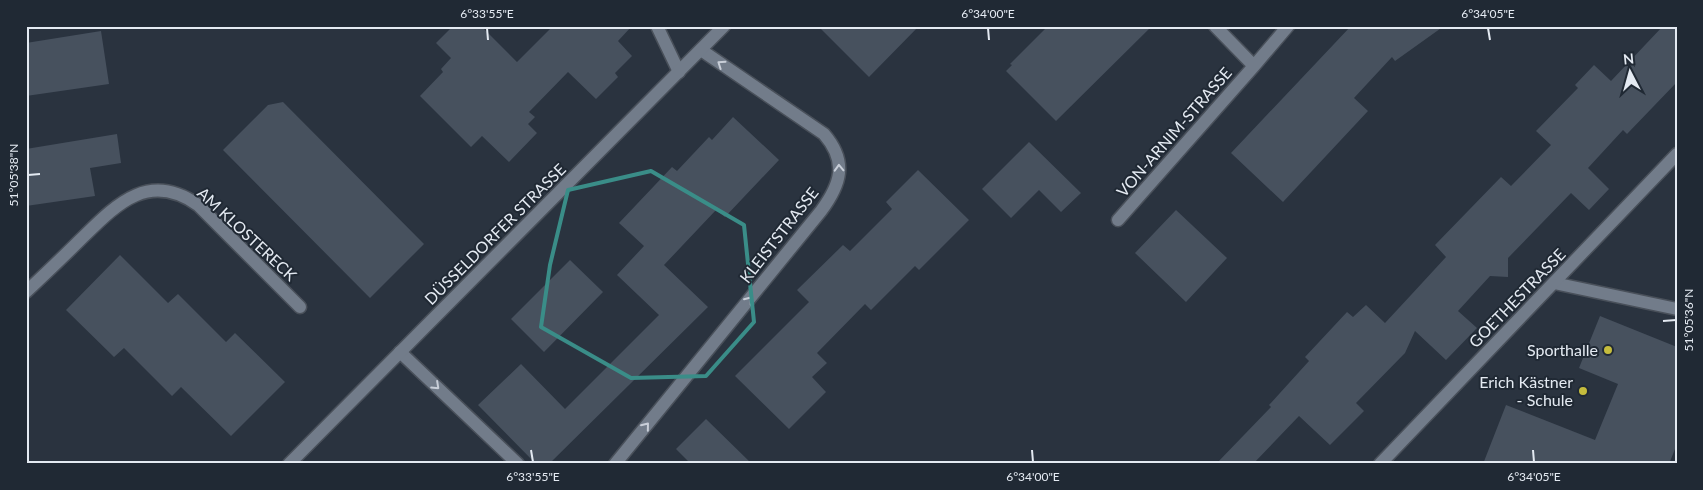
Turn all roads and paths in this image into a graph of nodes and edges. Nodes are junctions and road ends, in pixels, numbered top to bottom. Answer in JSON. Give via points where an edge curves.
{"nodes":[{"id":1,"x":657,"y":26,"type":"edge"},
{"id":2,"x":724,"y":26,"type":"edge"},
{"id":3,"x":1215,"y":26,"type":"edge"},
{"id":4,"x":1288,"y":26,"type":"edge"},
{"id":5,"x":701,"y":50,"type":"junction"},
{"id":6,"x":1254,"y":66,"type":"junction"},
{"id":7,"x":679,"y":72,"type":"junction"},
{"id":8,"x":1677,"y":154,"type":"edge"},
{"id":9,"x":1118,"y":220,"type":"dead end"},
{"id":10,"x":1554,"y":283,"type":"junction"},
{"id":11,"x":26,"y":292,"type":"edge"},
{"id":12,"x":300,"y":307,"type":"dead end"},
{"id":13,"x":1677,"y":309,"type":"edge"},
{"id":14,"x":400,"y":352,"type":"junction"},
{"id":15,"x":289,"y":464,"type":"edge"},
{"id":16,"x":518,"y":464,"type":"edge"},
{"id":17,"x":616,"y":464,"type":"edge"},
{"id":18,"x":1380,"y":464,"type":"edge"}],
"edges":[{"from":1,"to":7,"type":"street"},
{"from":2,"to":5,"type":"street","name":"DÜSSELDORFER STRASSE"},
{"from":3,"to":6,"type":"street","name":"VON-ARNIM-STRASSE"},
{"from":4,"to":6,"type":"street","name":"VON-ARNIM-STRASSE"},
{"from":5,"to":7,"type":"street","name":"DÜSSELDORFER STRASSE"},
{"from":17,"to":5,"type":"street","name":"KLEISTSTRASSE","one_way":true,"via":[[821,211],[839,178],[838,159],[824,134]]},
{"from":6,"to":9,"type":"street","name":"VON-ARNIM-STRASSE"},
{"from":7,"to":14,"type":"street","name":"DÜSSELDORFER STRASSE"},
{"from":8,"to":10,"type":"street","name":"GOETHESTRASSE"},
{"from":10,"to":13,"type":"street"},
{"from":10,"to":18,"type":"street","name":"GOETHESTRASSE"},
{"from":11,"to":12,"type":"street","name":"AM KLOSTERECK","via":[[112,208],[133,195],[156,190],[187,197],[198,205]]},
{"from":14,"to":15,"type":"street","name":"DÜSSELDORFER STRASSE"},
{"from":14,"to":16,"type":"street","one_way":true}]}
